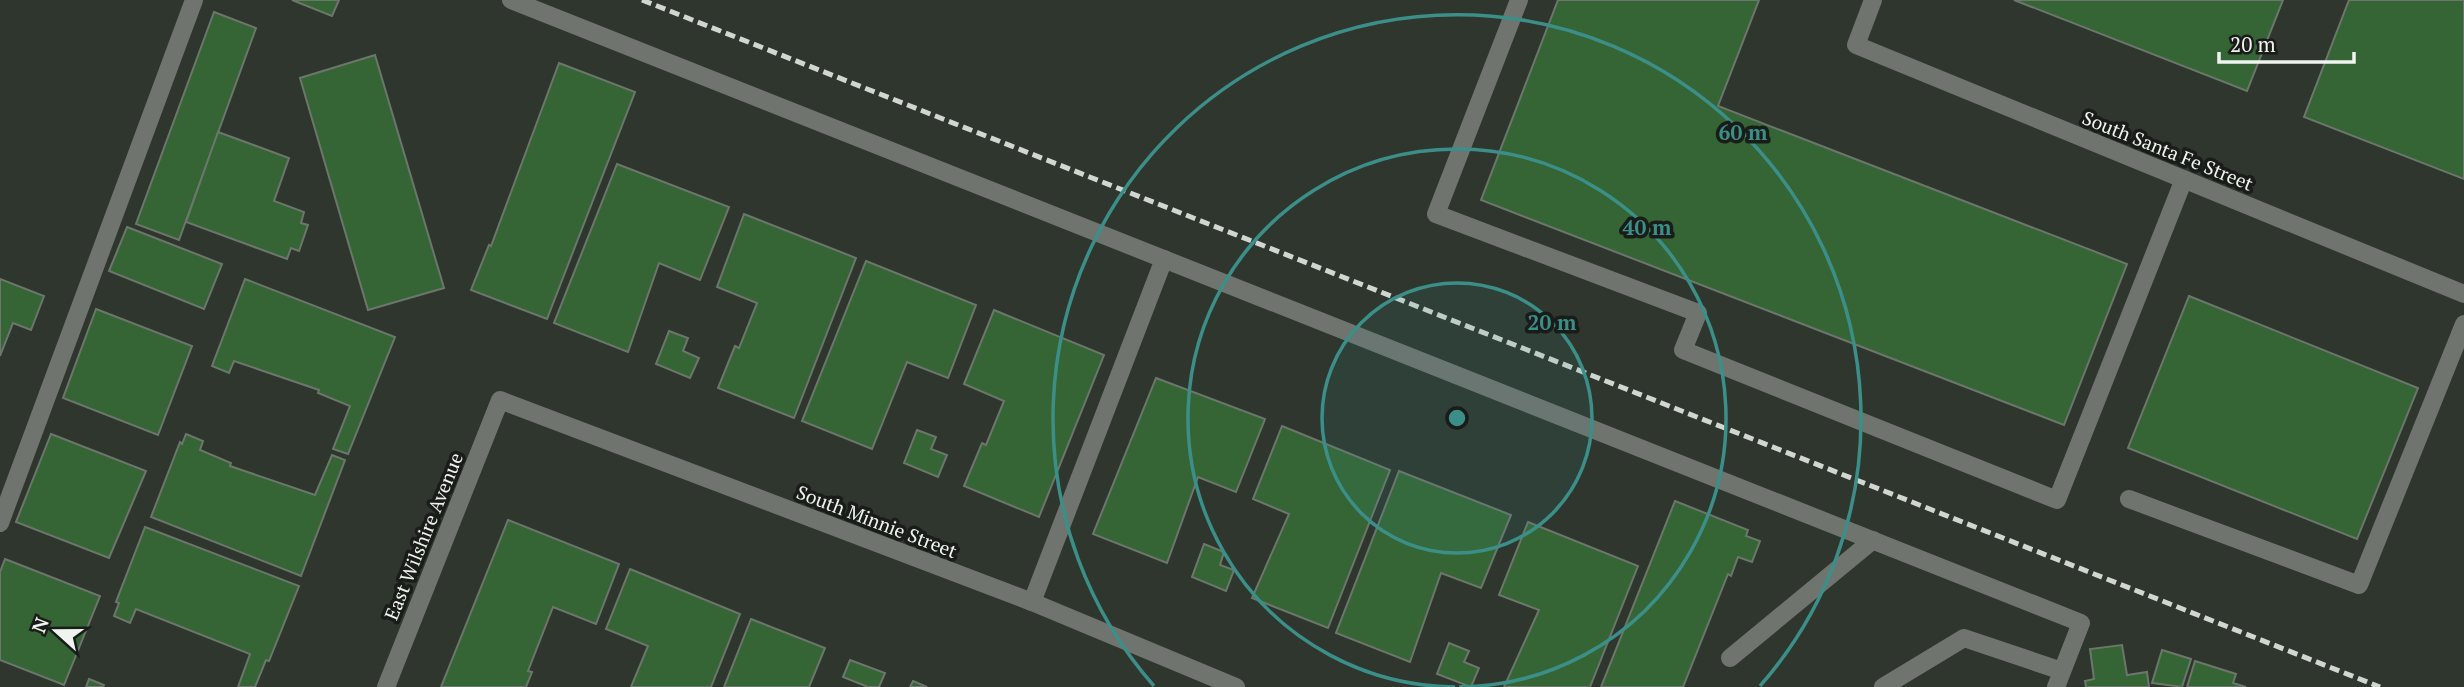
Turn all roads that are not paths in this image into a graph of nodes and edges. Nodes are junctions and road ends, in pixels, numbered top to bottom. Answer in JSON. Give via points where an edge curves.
{"nodes":[{"id":1,"x":194,"y":0,"type":"edge"},
{"id":2,"x":511,"y":0,"type":"edge"},
{"id":3,"x":1519,"y":0,"type":"edge"},
{"id":4,"x":1873,"y":0,"type":"edge"},
{"id":5,"x":2184,"y":179,"type":"junction"},
{"id":6,"x":1164,"y":259,"type":"junction"},
{"id":7,"x":2464,"y":294,"type":"edge"},
{"id":8,"x":2464,"y":324,"type":"edge"},
{"id":9,"x":500,"y":400,"type":"joint"},
{"id":10,"x":2129,"y":499,"type":"dead end"},
{"id":11,"x":0,"y":523,"type":"edge"},
{"id":12,"x":1873,"y":540,"type":"junction"},
{"id":13,"x":1032,"y":602,"type":"junction"},
{"id":14,"x":1730,"y":658,"type":"dead end"},
{"id":15,"x":2059,"y":679,"type":"edge"},
{"id":16,"x":386,"y":687,"type":"edge"},
{"id":17,"x":1236,"y":687,"type":"edge"},
{"id":18,"x":1883,"y":687,"type":"edge"}],
"edges":[{"from":1,"to":11,"type":"street"},
{"from":2,"to":6,"type":"street"},
{"from":3,"to":5,"type":"street","via":[[1436,214],[1698,313],[1683,351],[2057,500]]},
{"from":4,"to":5,"type":"street","name":"South Santa Fe Street","via":[[1856,45]]},
{"from":5,"to":7,"type":"street","name":"South Santa Fe Street"},
{"from":6,"to":12,"type":"street"},
{"from":6,"to":13,"type":"street"},
{"from":8,"to":10,"type":"street","via":[[2359,585]]},
{"from":9,"to":13,"type":"street","name":"South Minnie Street"},
{"from":9,"to":16,"type":"street","name":"East Wilshire Avenue"},
{"from":12,"to":14,"type":"street"},
{"from":12,"to":15,"type":"street","via":[[2081,623]]},
{"from":13,"to":17,"type":"street","name":"South Minnie Street"},
{"from":15,"to":18,"type":"street","via":[[1964,638]]}]}
